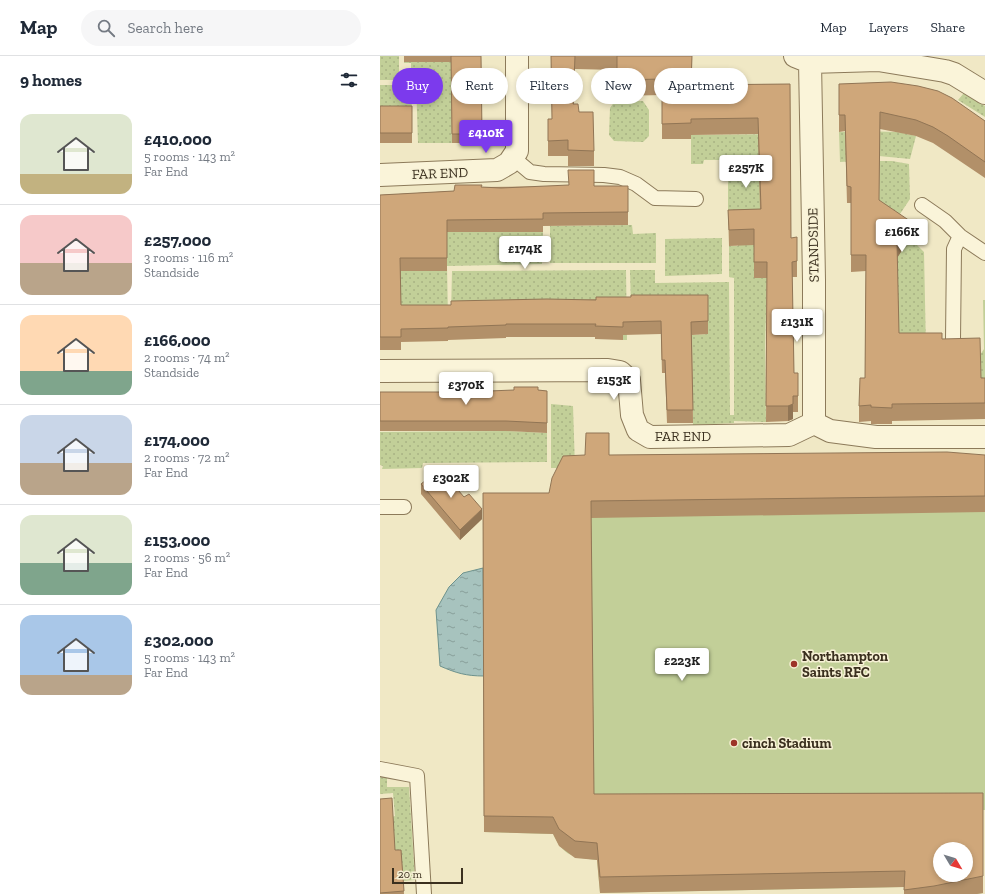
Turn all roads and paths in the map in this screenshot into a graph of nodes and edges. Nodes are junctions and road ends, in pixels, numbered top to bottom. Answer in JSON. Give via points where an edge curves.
{"nodes":[{"id":1,"x":517,"y":56,"type":"edge"},
{"id":2,"x":881,"y":58,"type":"edge"},
{"id":3,"x":803,"y":59,"type":"edge"},
{"id":4,"x":947,"y":67,"type":"edge"},
{"id":5,"x":985,"y":93,"type":"edge"},
{"id":6,"x":512,"y":157,"type":"junction"},
{"id":7,"x":380,"y":175,"type":"edge"},
{"id":8,"x":696,"y":199,"type":"dead end"},
{"id":9,"x":922,"y":205,"type":"dead end"},
{"id":10,"x":960,"y":236,"type":"junction"},
{"id":11,"x":985,"y":253,"type":"edge"},
{"id":12,"x":953,"y":340,"type":"edge"},
{"id":13,"x":380,"y":371,"type":"edge"},
{"id":14,"x":814,"y":423,"type":"junction"},
{"id":15,"x":985,"y":437,"type":"edge"},
{"id":16,"x":404,"y":506,"type":"dead end"},
{"id":17,"x":380,"y":507,"type":"edge"},
{"id":18,"x":380,"y":769,"type":"edge"},
{"id":19,"x":424,"y":894,"type":"edge"}],
"edges":[{"from":1,"to":6,"type":"street","via":[[517,151]]},
{"from":2,"to":3,"type":"street"},
{"from":2,"to":4,"type":"street"},
{"from":3,"to":14,"type":"street","name":"STANDSIDE","via":[[814,280]]},
{"from":4,"to":5,"type":"street"},
{"from":6,"to":7,"type":"street","name":"FAR END","via":[[509,163],[497,170]]},
{"from":6,"to":8,"type":"lane","via":[[530,172],[620,177],[636,184],[655,198]]},
{"from":9,"to":10,"type":"lane","via":[[945,221]]},
{"from":10,"to":11,"type":"lane"},
{"from":10,"to":12,"type":"lane","via":[[954,249]]},
{"from":13,"to":14,"type":"street","name":"FAR END","via":[[620,372],[629,380],[632,415],[638,430],[650,437],[790,435]]},
{"from":14,"to":15,"type":"street","via":[[830,431],[876,437]]},
{"from":16,"to":17,"type":"lane"},
{"from":18,"to":19,"type":"lane","via":[[417,776]]}]}
